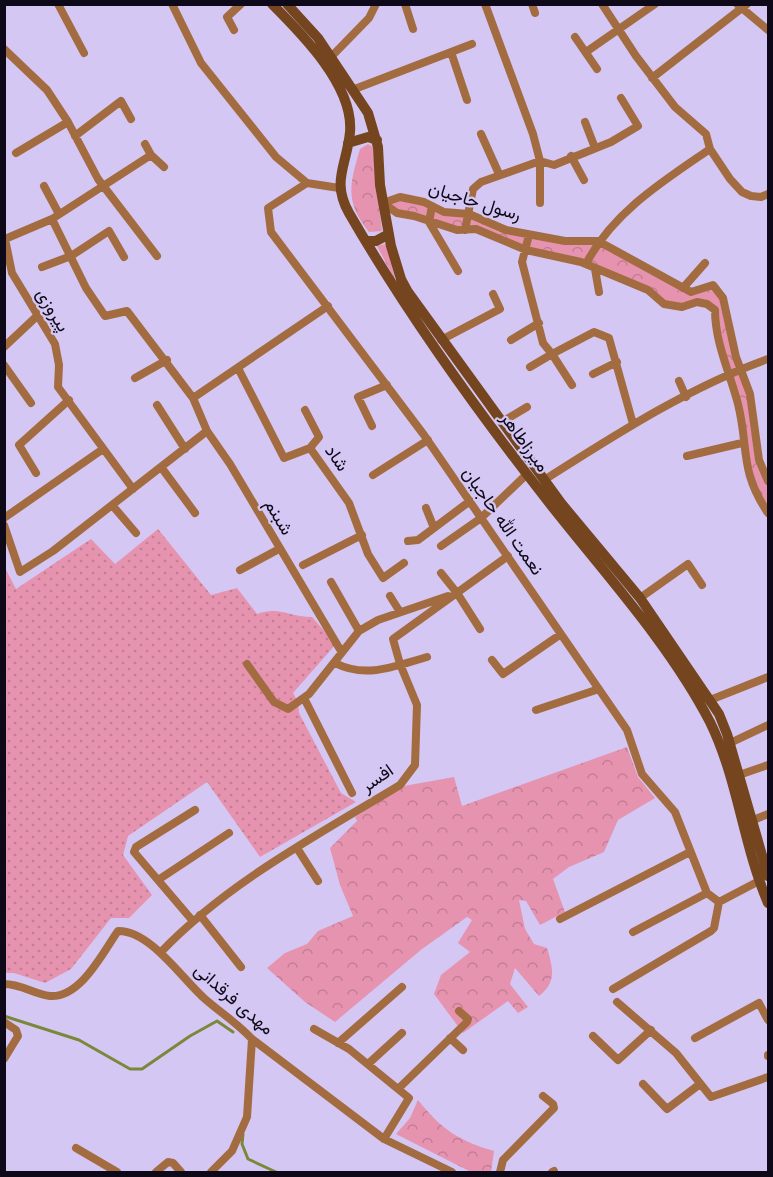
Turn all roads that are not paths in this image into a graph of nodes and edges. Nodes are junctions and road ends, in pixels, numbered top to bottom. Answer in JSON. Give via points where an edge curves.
{"nodes":[{"id":1,"x":58,"y":4,"type":"edge"},
{"id":2,"x":172,"y":4,"type":"edge"},
{"id":3,"x":241,"y":4,"type":"edge"},
{"id":4,"x":272,"y":4,"type":"edge"},
{"id":5,"x":287,"y":4,"type":"edge"},
{"id":6,"x":376,"y":4,"type":"edge"},
{"id":7,"x":405,"y":4,"type":"edge"},
{"id":8,"x":485,"y":4,"type":"edge"},
{"id":9,"x":602,"y":4,"type":"edge"},
{"id":10,"x":656,"y":4,"type":"edge"},
{"id":11,"x":741,"y":6,"type":"edge"},
{"id":12,"x":413,"y":29,"type":"dead end"},
{"id":13,"x":234,"y":30,"type":"dead end"},
{"id":14,"x":768,"y":30,"type":"edge"},
{"id":15,"x":619,"y":31,"type":"junction"},
{"id":16,"x":575,"y":37,"type":"dead end"},
{"id":17,"x":472,"y":44,"type":"dead end"},
{"id":18,"x":4,"y":49,"type":"edge"},
{"id":19,"x":84,"y":52,"type":"dead end"},
{"id":20,"x":451,"y":52,"type":"junction"},
{"id":21,"x":586,"y":52,"type":"junction"},
{"id":22,"x":332,"y":57,"type":"junction"},
{"id":23,"x":597,"y":69,"type":"dead end"},
{"id":24,"x":652,"y":78,"type":"junction"},
{"id":25,"x":352,"y":90,"type":"junction"},
{"id":26,"x":621,"y":98,"type":"dead end"},
{"id":27,"x":467,"y":100,"type":"dead end"},
{"id":28,"x":131,"y":119,"type":"dead end"},
{"id":29,"x":68,"y":122,"type":"junction"},
{"id":30,"x":585,"y":122,"type":"dead end"},
{"id":31,"x":481,"y":134,"type":"dead end"},
{"id":32,"x":75,"y":136,"type":"junction"},
{"id":33,"x":377,"y":140,"type":"junction"},
{"id":34,"x":348,"y":143,"type":"junction"},
{"id":35,"x":145,"y":144,"type":"dead end"},
{"id":36,"x":595,"y":148,"type":"junction"},
{"id":37,"x":710,"y":149,"type":"junction"},
{"id":38,"x":16,"y":153,"type":"dead end"},
{"id":39,"x":151,"y":155,"type":"junction"},
{"id":40,"x":572,"y":156,"type":"junction"},
{"id":41,"x":540,"y":160,"type":"junction"},
{"id":42,"x":164,"y":167,"type":"dead end"},
{"id":43,"x":499,"y":174,"type":"junction"},
{"id":44,"x":584,"y":180,"type":"dead end"},
{"id":45,"x":307,"y":183,"type":"junction"},
{"id":46,"x":44,"y":186,"type":"dead end"},
{"id":47,"x":104,"y":186,"type":"junction"},
{"id":48,"x":339,"y":188,"type":"junction"},
{"id":49,"x":768,"y":194,"type":"edge"},
{"id":50,"x":540,"y":202,"type":"dead end"},
{"id":51,"x":383,"y":203,"type":"junction"},
{"id":52,"x":432,"y":206,"type":"junction"},
{"id":53,"x":469,"y":214,"type":"junction"},
{"id":54,"x":56,"y":217,"type":"junction"},
{"id":55,"x":429,"y":222,"type":"junction"},
{"id":56,"x":465,"y":230,"type":"junction"},
{"id":57,"x":388,"y":234,"type":"junction"},
{"id":58,"x":529,"y":235,"type":"junction"},
{"id":59,"x":5,"y":239,"type":"edge"},
{"id":60,"x":550,"y":239,"type":"junction"},
{"id":61,"x":598,"y":241,"type":"junction"},
{"id":62,"x":367,"y":242,"type":"junction"},
{"id":63,"x":526,"y":250,"type":"junction"},
{"id":64,"x":551,"y":255,"type":"junction"},
{"id":65,"x":70,"y":256,"type":"junction"},
{"id":66,"x":157,"y":256,"type":"dead end"},
{"id":67,"x":124,"y":257,"type":"dead end"},
{"id":68,"x":705,"y":263,"type":"dead end"},
{"id":69,"x":586,"y":264,"type":"junction"},
{"id":70,"x":42,"y":267,"type":"dead end"},
{"id":71,"x":596,"y":269,"type":"junction"},
{"id":72,"x":458,"y":271,"type":"dead end"},
{"id":73,"x":14,"y":277,"type":"junction"},
{"id":74,"x":4,"y":280,"type":"edge"},
{"id":75,"x":683,"y":288,"type":"junction"},
{"id":76,"x":599,"y":292,"type":"dead end"},
{"id":77,"x":493,"y":294,"type":"dead end"},
{"id":78,"x":328,"y":306,"type":"junction"},
{"id":79,"x":37,"y":316,"type":"junction"},
{"id":80,"x":539,"y":322,"type":"junction"},
{"id":81,"x":441,"y":340,"type":"junction"},
{"id":82,"x":511,"y":340,"type":"dead end"},
{"id":83,"x":5,"y":345,"type":"edge"},
{"id":84,"x":552,"y":354,"type":"junction"},
{"id":85,"x":768,"y":359,"type":"edge"},
{"id":86,"x":167,"y":360,"type":"junction"},
{"id":87,"x":617,"y":362,"type":"junction"},
{"id":88,"x":4,"y":365,"type":"edge"},
{"id":89,"x":530,"y":367,"type":"dead end"},
{"id":90,"x":238,"y":368,"type":"junction"},
{"id":91,"x":741,"y":369,"type":"junction"},
{"id":92,"x":593,"y":374,"type":"dead end"},
{"id":93,"x":731,"y":375,"type":"junction"},
{"id":94,"x":135,"y":378,"type":"dead end"},
{"id":95,"x":679,"y":381,"type":"dead end"},
{"id":96,"x":387,"y":385,"type":"junction"},
{"id":97,"x":572,"y":385,"type":"dead end"},
{"id":98,"x":686,"y":397,"type":"junction"},
{"id":99,"x":193,"y":398,"type":"junction"},
{"id":100,"x":69,"y":400,"type":"junction"},
{"id":101,"x":31,"y":403,"type":"dead end"},
{"id":102,"x":156,"y":405,"type":"dead end"},
{"id":103,"x":527,"y":407,"type":"dead end"},
{"id":104,"x":305,"y":410,"type":"dead end"},
{"id":105,"x":502,"y":422,"type":"junction"},
{"id":106,"x":756,"y":423,"type":"junction"},
{"id":107,"x":633,"y":424,"type":"junction"},
{"id":108,"x":372,"y":426,"type":"dead end"},
{"id":109,"x":741,"y":427,"type":"junction"},
{"id":110,"x":207,"y":431,"type":"junction"},
{"id":111,"x":428,"y":440,"type":"junction"},
{"id":112,"x":742,"y":443,"type":"junction"},
{"id":113,"x":310,"y":448,"type":"junction"},
{"id":114,"x":103,"y":449,"type":"junction"},
{"id":115,"x":185,"y":449,"type":"junction"},
{"id":116,"x":687,"y":456,"type":"dead end"},
{"id":117,"x":161,"y":467,"type":"junction"},
{"id":118,"x":36,"y":473,"type":"dead end"},
{"id":119,"x":527,"y":474,"type":"junction"},
{"id":120,"x":373,"y":475,"type":"dead end"},
{"id":121,"x":544,"y":480,"type":"junction"},
{"id":122,"x":768,"y":481,"type":"edge"},
{"id":123,"x":133,"y":489,"type":"junction"},
{"id":124,"x":470,"y":501,"type":"junction"},
{"id":125,"x":112,"y":505,"type":"junction"},
{"id":126,"x":426,"y":508,"type":"dead end"},
{"id":127,"x":195,"y":513,"type":"dead end"},
{"id":128,"x":768,"y":513,"type":"edge"},
{"id":129,"x":4,"y":518,"type":"edge"},
{"id":130,"x":482,"y":518,"type":"junction"},
{"id":131,"x":4,"y":525,"type":"edge"},
{"id":132,"x":434,"y":528,"type":"junction"},
{"id":133,"x":136,"y":533,"type":"dead end"},
{"id":134,"x":362,"y":535,"type":"junction"},
{"id":135,"x":408,"y":541,"type":"dead end"},
{"id":136,"x":441,"y":546,"type":"dead end"},
{"id":137,"x":279,"y":549,"type":"junction"},
{"id":138,"x":508,"y":556,"type":"junction"},
{"id":139,"x":404,"y":563,"type":"dead end"},
{"id":140,"x":303,"y":565,"type":"dead end"},
{"id":141,"x":240,"y":570,"type":"dead end"},
{"id":142,"x":441,"y":573,"type":"dead end"},
{"id":143,"x":331,"y":582,"type":"dead end"},
{"id":144,"x":702,"y":585,"type":"dead end"},
{"id":145,"x":457,"y":592,"type":"junction"},
{"id":146,"x":390,"y":596,"type":"dead end"},
{"id":147,"x":640,"y":598,"type":"junction"},
{"id":148,"x":400,"y":612,"type":"junction"},
{"id":149,"x":480,"y":629,"type":"dead end"},
{"id":150,"x":358,"y":631,"type":"junction"},
{"id":151,"x":561,"y":634,"type":"junction"},
{"id":152,"x":341,"y":651,"type":"junction"},
{"id":153,"x":427,"y":657,"type":"dead end"},
{"id":154,"x":492,"y":660,"type":"dead end"},
{"id":155,"x":335,"y":663,"type":"junction"},
{"id":156,"x":247,"y":664,"type":"dead end"},
{"id":157,"x":400,"y":664,"type":"junction"},
{"id":158,"x":768,"y":677,"type":"edge"},
{"id":159,"x":599,"y":689,"type":"junction"},
{"id":160,"x":303,"y":698,"type":"junction"},
{"id":161,"x":710,"y":700,"type":"junction"},
{"id":162,"x":536,"y":710,"type":"dead end"},
{"id":163,"x":768,"y":726,"type":"edge"},
{"id":164,"x":730,"y":742,"type":"junction"},
{"id":165,"x":768,"y":765,"type":"edge"},
{"id":166,"x":739,"y":775,"type":"junction"},
{"id":167,"x":352,"y":793,"type":"dead end"},
{"id":168,"x":195,"y":810,"type":"dead end"},
{"id":169,"x":768,"y":814,"type":"edge"},
{"id":170,"x":751,"y":820,"type":"junction"},
{"id":171,"x":229,"y":833,"type":"dead end"},
{"id":172,"x":297,"y":848,"type":"junction"},
{"id":173,"x":690,"y":852,"type":"junction"},
{"id":174,"x":764,"y":879,"type":"edge"},
{"id":175,"x":158,"y":880,"type":"junction"},
{"id":176,"x":318,"y":881,"type":"dead end"},
{"id":177,"x":707,"y":893,"type":"junction"},
{"id":178,"x":719,"y":902,"type":"junction"},
{"id":179,"x":768,"y":903,"type":"edge"},
{"id":180,"x":196,"y":917,"type":"junction"},
{"id":181,"x":560,"y":919,"type":"dead end"},
{"id":182,"x":633,"y":932,"type":"dead end"},
{"id":183,"x":161,"y":952,"type":"junction"},
{"id":184,"x":241,"y":968,"type":"dead end"},
{"id":185,"x":4,"y":984,"type":"edge"},
{"id":186,"x":402,"y":987,"type":"dead end"},
{"id":187,"x":613,"y":988,"type":"dead end"},
{"id":188,"x":617,"y":1002,"type":"dead end"},
{"id":189,"x":459,"y":1011,"type":"dead end"},
{"id":190,"x":768,"y":1020,"type":"edge"},
{"id":191,"x":4,"y":1022,"type":"edge"},
{"id":192,"x":314,"y":1029,"type":"dead end"},
{"id":193,"x":651,"y":1030,"type":"junction"},
{"id":194,"x":402,"y":1033,"type":"dead end"},
{"id":195,"x":593,"y":1036,"type":"dead end"},
{"id":196,"x":450,"y":1038,"type":"junction"},
{"id":197,"x":694,"y":1038,"type":"dead end"},
{"id":198,"x":252,"y":1039,"type":"junction"},
{"id":199,"x":338,"y":1043,"type":"junction"},
{"id":200,"x":463,"y":1050,"type":"dead end"},
{"id":201,"x":4,"y":1059,"type":"edge"},
{"id":202,"x":368,"y":1064,"type":"junction"},
{"id":203,"x":768,"y":1077,"type":"edge"},
{"id":204,"x":700,"y":1083,"type":"junction"},
{"id":205,"x":643,"y":1084,"type":"dead end"},
{"id":206,"x":398,"y":1089,"type":"junction"},
{"id":207,"x":543,"y":1096,"type":"dead end"},
{"id":208,"x":384,"y":1139,"type":"junction"},
{"id":209,"x":76,"y":1148,"type":"dead end"},
{"id":210,"x":117,"y":1173,"type":"edge"},
{"id":211,"x":156,"y":1173,"type":"edge"},
{"id":212,"x":181,"y":1173,"type":"edge"},
{"id":213,"x":211,"y":1173,"type":"edge"},
{"id":214,"x":452,"y":1173,"type":"edge"},
{"id":215,"x":500,"y":1173,"type":"edge"}],
"edges":[{"from":1,"to":19,"type":"street"},
{"from":2,"to":45,"type":"street","via":[[201,63],[276,157]]},
{"from":3,"to":13,"type":"street","via":[[226,17]]},
{"from":4,"to":34,"type":"main road","via":[[325,63],[348,114]]},
{"from":5,"to":22,"type":"main road","name":"میرزاطاهر"},
{"from":6,"to":22,"type":"street","via":[[369,18]]},
{"from":7,"to":12,"type":"street"},
{"from":8,"to":41,"type":"street"},
{"from":9,"to":15,"type":"street"},
{"from":10,"to":15,"type":"street"},
{"from":11,"to":14,"type":"street"},
{"from":11,"to":24,"type":"street"},
{"from":15,"to":21,"type":"street"},
{"from":15,"to":24,"type":"street"},
{"from":16,"to":21,"type":"street"},
{"from":17,"to":20,"type":"street"},
{"from":18,"to":29,"type":"street","via":[[47,90]]},
{"from":20,"to":25,"type":"street"},
{"from":20,"to":27,"type":"street"},
{"from":21,"to":23,"type":"street"},
{"from":22,"to":25,"type":"main road","name":"میرزاطاهر"},
{"from":24,"to":37,"type":"street","via":[[675,107],[706,134]]},
{"from":25,"to":33,"type":"main road","name":"میرزاطاهر","via":[[368,113]]},
{"from":26,"to":36,"type":"street","via":[[638,126]]},
{"from":28,"to":32,"type":"street","via":[[121,101]]},
{"from":29,"to":32,"type":"street"},
{"from":29,"to":38,"type":"street"},
{"from":30,"to":36,"type":"street"},
{"from":31,"to":43,"type":"street"},
{"from":32,"to":47,"type":"street"},
{"from":33,"to":34,"type":"main road","via":[[368,137]]},
{"from":33,"to":51,"type":"main road","name":"میرزاطاهر"},
{"from":34,"to":48,"type":"main road"},
{"from":35,"to":39,"type":"street"},
{"from":36,"to":40,"type":"street"},
{"from":37,"to":49,"type":"street","via":[[742,192],[761,197]]},
{"from":37,"to":61,"type":"street","via":[[653,188]]},
{"from":39,"to":42,"type":"street"},
{"from":39,"to":47,"type":"street","name":"پیروزی"},
{"from":40,"to":41,"type":"street","via":[[554,165]]},
{"from":40,"to":44,"type":"street"},
{"from":41,"to":43,"type":"street"},
{"from":41,"to":50,"type":"street"},
{"from":43,"to":53,"type":"street","via":[[473,189]]},
{"from":45,"to":48,"type":"street"},
{"from":45,"to":78,"type":"street","name":"نعمت الله حاجیان","via":[[268,208],[271,232]]},
{"from":46,"to":54,"type":"street"},
{"from":47,"to":54,"type":"street","name":"پیروزی"},
{"from":47,"to":66,"type":"street"},
{"from":48,"to":62,"type":"main road","name":"میرزاطاهر","via":[[341,199]]},
{"from":51,"to":52,"type":"street","name":"رسول حاجیان","via":[[400,197]]},
{"from":51,"to":55,"type":"street","name":"رسول حاجیان","via":[[397,213]]},
{"from":51,"to":57,"type":"main road","name":"میرزاطاهر"},
{"from":52,"to":53,"type":"street","name":"رسول حاجیان","via":[[444,212]]},
{"from":52,"to":55,"type":"street"},
{"from":53,"to":56,"type":"street"},
{"from":53,"to":58,"type":"street","name":"رسول حاجیان"},
{"from":54,"to":59,"type":"street","name":"پیروزی"},
{"from":54,"to":65,"type":"street"},
{"from":55,"to":56,"type":"street","name":"رسول حاجیان"},
{"from":55,"to":72,"type":"street"},
{"from":56,"to":63,"type":"street","name":"رسول حاجیان","via":[[476,229]]},
{"from":57,"to":62,"type":"main road"},
{"from":57,"to":81,"type":"main road","name":"میرزاطاهر","via":[[401,279]]},
{"from":58,"to":60,"type":"street","name":"رسول حاجیان"},
{"from":58,"to":63,"type":"street"},
{"from":59,"to":73,"type":"street","name":"پیروزی"},
{"from":60,"to":61,"type":"street","name":"رسول حاجیان"},
{"from":60,"to":64,"type":"street"},
{"from":61,"to":69,"type":"street"},
{"from":61,"to":75,"type":"street","name":"رسول حاجیان"},
{"from":62,"to":119,"type":"main road","name":"میرزاطاهر","via":[[438,352]]},
{"from":63,"to":64,"type":"street","name":"رسول حاجیان"},
{"from":63,"to":80,"type":"street","via":[[522,261],[526,286]]},
{"from":64,"to":69,"type":"street","name":"رسول حاجیان"},
{"from":65,"to":67,"type":"street","via":[[110,231]]},
{"from":65,"to":70,"type":"street"},
{"from":65,"to":86,"type":"street","name":"شبنم","via":[[105,316],[127,311]]},
{"from":68,"to":75,"type":"street"},
{"from":69,"to":71,"type":"street","name":"رسول حاجیان"},
{"from":71,"to":76,"type":"street"},
{"from":71,"to":93,"type":"street","name":"رسول حاجیان","via":[[648,290],[663,304],[682,307],[697,302],[715,310],[715,330]]},
{"from":73,"to":74,"type":"street"},
{"from":73,"to":79,"type":"street","name":"پیروزی"},
{"from":75,"to":91,"type":"street","via":[[691,292],[712,285],[723,298]]},
{"from":77,"to":81,"type":"street","via":[[500,309]]},
{"from":78,"to":90,"type":"street"},
{"from":78,"to":96,"type":"street","name":"نعمت الله حاجیان"},
{"from":79,"to":83,"type":"street"},
{"from":79,"to":100,"type":"street","name":"پیروزی","via":[[55,344],[58,387]]},
{"from":80,"to":82,"type":"street"},
{"from":80,"to":84,"type":"street","via":[[543,343]]},
{"from":81,"to":105,"type":"main road","name":"میرزاطاهر"},
{"from":84,"to":87,"type":"street","via":[[594,332],[609,338]]},
{"from":84,"to":89,"type":"street"},
{"from":84,"to":97,"type":"street"},
{"from":85,"to":91,"type":"street"},
{"from":86,"to":94,"type":"street"},
{"from":86,"to":99,"type":"street","name":"شبنم"},
{"from":87,"to":92,"type":"street"},
{"from":87,"to":107,"type":"street"},
{"from":88,"to":101,"type":"street"},
{"from":90,"to":99,"type":"street"},
{"from":90,"to":113,"type":"street","name":"شاد","via":[[284,458]]},
{"from":91,"to":93,"type":"street"},
{"from":91,"to":106,"type":"street"},
{"from":93,"to":98,"type":"street"},
{"from":93,"to":109,"type":"street"},
{"from":95,"to":98,"type":"street"},
{"from":96,"to":108,"type":"street","via":[[358,397]]},
{"from":96,"to":111,"type":"street","name":"نعمت الله حاجیان"},
{"from":98,"to":107,"type":"street"},
{"from":99,"to":110,"type":"street","name":"شبنم"},
{"from":100,"to":114,"type":"street","name":"پیروزی"},
{"from":100,"to":118,"type":"street","via":[[19,445]]},
{"from":102,"to":115,"type":"street"},
{"from":103,"to":105,"type":"street"},
{"from":104,"to":113,"type":"street","via":[[319,437]]},
{"from":105,"to":121,"type":"main road","name":"میرزاطاهر"},
{"from":106,"to":109,"type":"street"},
{"from":106,"to":122,"type":"street","via":[[759,460]]},
{"from":107,"to":121,"type":"street"},
{"from":109,"to":112,"type":"street"},
{"from":110,"to":115,"type":"street"},
{"from":110,"to":137,"type":"street","name":"شبنم"},
{"from":111,"to":120,"type":"street"},
{"from":111,"to":124,"type":"street","name":"نعمت الله حاجیان"},
{"from":112,"to":116,"type":"street"},
{"from":112,"to":128,"type":"street","via":[[746,468]]},
{"from":113,"to":134,"type":"street","name":"شاد","via":[[349,503]]},
{"from":114,"to":123,"type":"street","name":"پیروزی"},
{"from":114,"to":129,"type":"street"},
{"from":115,"to":117,"type":"street"},
{"from":117,"to":123,"type":"street"},
{"from":117,"to":127,"type":"street"},
{"from":119,"to":130,"type":"street"},
{"from":119,"to":174,"type":"main road","name":"میرزاطاهر","via":[[632,605],[709,721]]},
{"from":121,"to":147,"type":"main road","name":"میرزاطاهر"},
{"from":123,"to":125,"type":"street"},
{"from":124,"to":130,"type":"street","name":"نعمت الله حاجیان"},
{"from":124,"to":132,"type":"street"},
{"from":125,"to":131,"type":"street","via":[[20,572]]},
{"from":125,"to":133,"type":"street"},
{"from":126,"to":132,"type":"street"},
{"from":130,"to":136,"type":"street"},
{"from":130,"to":138,"type":"street","name":"نعمت الله حاجیان"},
{"from":132,"to":135,"type":"street","via":[[418,540]]},
{"from":134,"to":139,"type":"street","name":"شاد","via":[[384,578]]},
{"from":134,"to":140,"type":"street"},
{"from":137,"to":141,"type":"street"},
{"from":137,"to":152,"type":"street","name":"شبنم"},
{"from":138,"to":145,"type":"street","name":"افسر"},
{"from":138,"to":151,"type":"street","name":"نعمت الله حاجیان"},
{"from":142,"to":145,"type":"street"},
{"from":143,"to":150,"type":"street"},
{"from":144,"to":147,"type":"street","via":[[688,564]]},
{"from":145,"to":148,"type":"street"},
{"from":145,"to":149,"type":"street"},
{"from":145,"to":157,"type":"street","name":"افسر","via":[[394,636],[392,641]]},
{"from":146,"to":148,"type":"street"},
{"from":147,"to":161,"type":"main road","name":"میرزاطاهر"},
{"from":148,"to":150,"type":"street"},
{"from":150,"to":152,"type":"street"},
{"from":151,"to":154,"type":"street","via":[[503,674]]},
{"from":151,"to":159,"type":"street","name":"نعمت الله حاجیان"},
{"from":152,"to":155,"type":"street"},
{"from":153,"to":157,"type":"street"},
{"from":155,"to":157,"type":"street","via":[[358,672]]},
{"from":155,"to":160,"type":"street"},
{"from":156,"to":160,"type":"street","via":[[274,702],[288,709]]},
{"from":157,"to":172,"type":"street","name":"افسر","via":[[417,705],[415,765],[400,785]]},
{"from":158,"to":161,"type":"street"},
{"from":159,"to":162,"type":"street"},
{"from":159,"to":173,"type":"street","name":"نعمت الله حاجیان","via":[[627,730],[642,774],[675,812]]},
{"from":160,"to":167,"type":"street"},
{"from":161,"to":164,"type":"main road","name":"میرزاطاهر"},
{"from":163,"to":164,"type":"street"},
{"from":164,"to":166,"type":"main road","name":"میرزاطاهر"},
{"from":165,"to":166,"type":"street"},
{"from":166,"to":170,"type":"main road","name":"میرزاطاهر"},
{"from":168,"to":175,"type":"street","via":[[136,847],[134,852]]},
{"from":169,"to":170,"type":"street"},
{"from":170,"to":174,"type":"main road","name":"میرزاطاهر"},
{"from":171,"to":175,"type":"street"},
{"from":172,"to":176,"type":"street"},
{"from":172,"to":180,"type":"street","name":"افسر"},
{"from":173,"to":177,"type":"street","name":"نعمت الله حاجیان"},
{"from":173,"to":181,"type":"street"},
{"from":174,"to":178,"type":"street"},
{"from":174,"to":179,"type":"main road","name":"میرزاطاهر"},
{"from":175,"to":180,"type":"street"},
{"from":177,"to":178,"type":"street"},
{"from":177,"to":182,"type":"street"},
{"from":178,"to":187,"type":"street","via":[[711,931]]},
{"from":180,"to":183,"type":"street","name":"افسر"},
{"from":180,"to":184,"type":"street"},
{"from":183,"to":185,"type":"street","name":"مهدی فرقدانی","via":[[126,931],[118,931],[80,983],[61,995],[48,996]]},
{"from":183,"to":198,"type":"street","name":"مهدی فرقدانی","via":[[205,999],[236,1020]]},
{"from":186,"to":199,"type":"street"},
{"from":188,"to":193,"type":"street"},
{"from":189,"to":196,"type":"street","via":[[468,1021]]},
{"from":190,"to":197,"type":"street","via":[[759,1003]]},
{"from":191,"to":201,"type":"street","via":[[16,1030],[16,1043]]},
{"from":192,"to":199,"type":"street"},
{"from":193,"to":195,"type":"street","via":[[618,1060]]},
{"from":193,"to":204,"type":"street"},
{"from":194,"to":202,"type":"street"},
{"from":196,"to":200,"type":"street"},
{"from":196,"to":206,"type":"street"},
{"from":198,"to":208,"type":"street","name":"مهدی فرقدانی"},
{"from":198,"to":213,"type":"street","via":[[247,1117],[232,1151]]},
{"from":199,"to":202,"type":"street"},
{"from":202,"to":206,"type":"street"},
{"from":203,"to":204,"type":"street","via":[[711,1097]]},
{"from":204,"to":205,"type":"street","via":[[667,1109]]},
{"from":206,"to":208,"type":"street","via":[[409,1100]]},
{"from":207,"to":215,"type":"street","via":[[554,1108],[503,1160]]},
{"from":208,"to":214,"type":"street","name":"مهدی فرقدانی"},
{"from":209,"to":210,"type":"street"},
{"from":211,"to":212,"type":"street","via":[[173,1162]]}]}
